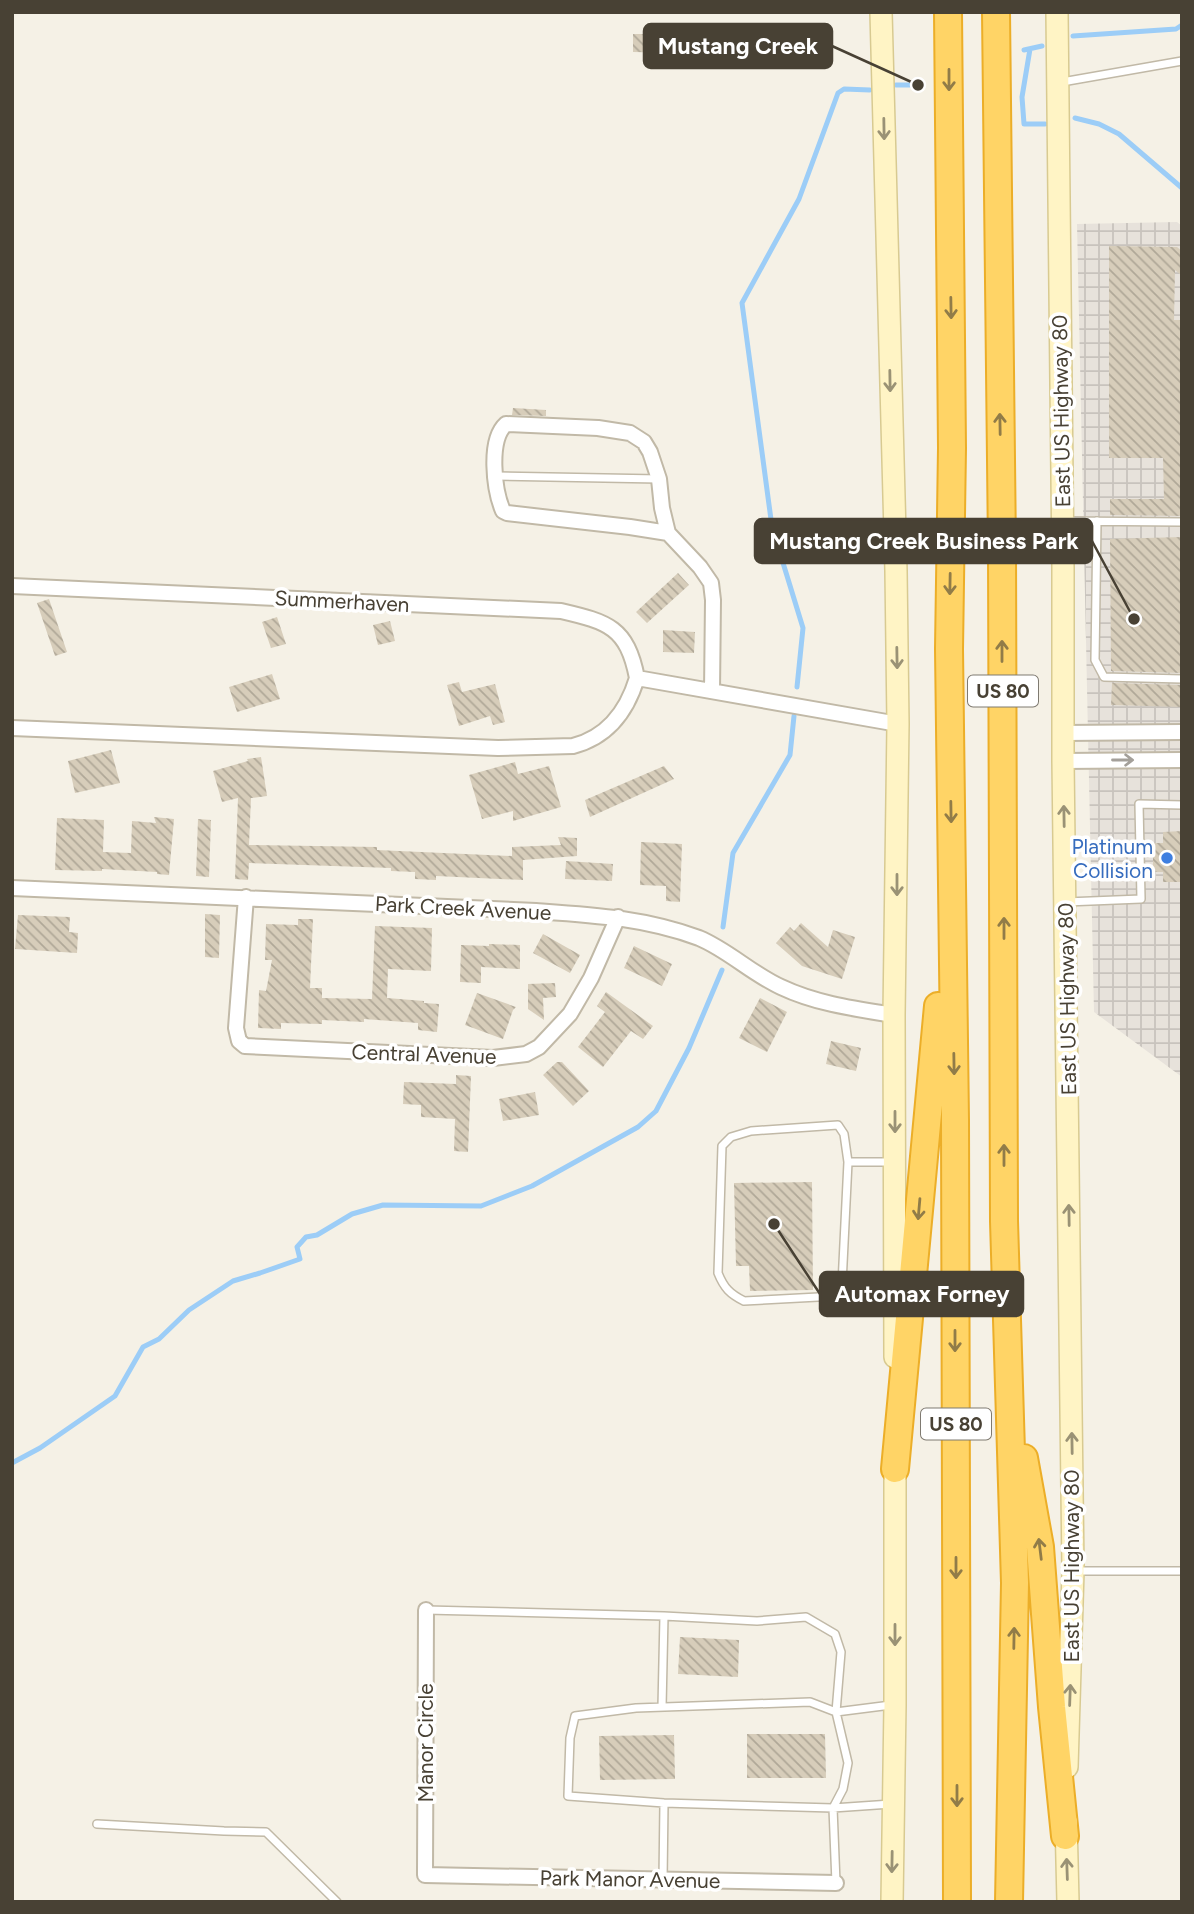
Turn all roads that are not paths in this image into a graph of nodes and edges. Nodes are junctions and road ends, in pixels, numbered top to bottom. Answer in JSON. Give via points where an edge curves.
{"nodes":[{"id":1,"x":881,"y":12,"type":"edge"},
{"id":2,"x":948,"y":12,"type":"edge"},
{"id":3,"x":996,"y":12,"type":"edge"},
{"id":4,"x":1057,"y":12,"type":"edge"},
{"id":5,"x":1182,"y":61,"type":"edge"},
{"id":6,"x":1058,"y":83,"type":"junction"},
{"id":7,"x":496,"y":476,"type":"junction"},
{"id":8,"x":659,"y":479,"type":"junction"},
{"id":9,"x":1063,"y":521,"type":"junction"},
{"id":10,"x":1097,"y":521,"type":"junction"},
{"id":11,"x":1182,"y":522,"type":"edge"},
{"id":12,"x":668,"y":533,"type":"junction"},
{"id":13,"x":12,"y":586,"type":"edge"},
{"id":14,"x":637,"y":678,"type":"junction"},
{"id":15,"x":1182,"y":679,"type":"edge"},
{"id":16,"x":712,"y":691,"type":"junction"},
{"id":17,"x":898,"y":724,"type":"junction"},
{"id":18,"x":12,"y":728,"type":"edge"},
{"id":19,"x":1182,"y":732,"type":"edge"},
{"id":20,"x":1064,"y":733,"type":"junction"},
{"id":21,"x":1182,"y":760,"type":"edge"},
{"id":22,"x":1063,"y":761,"type":"junction"},
{"id":23,"x":1182,"y":804,"type":"edge"},
{"id":24,"x":12,"y":888,"type":"edge"},
{"id":25,"x":246,"y":897,"type":"junction"},
{"id":26,"x":1065,"y":902,"type":"junction"},
{"id":27,"x":618,"y":917,"type":"junction"},
{"id":28,"x":952,"y":947,"type":"junction"},
{"id":29,"x":894,"y":1015,"type":"junction"},
{"id":30,"x":848,"y":1162,"type":"junction"},
{"id":31,"x":895,"y":1162,"type":"junction"},
{"id":32,"x":1009,"y":1370,"type":"junction"},
{"id":33,"x":895,"y":1469,"type":"junction"},
{"id":34,"x":1073,"y":1571,"type":"junction"},
{"id":35,"x":1182,"y":1571,"type":"edge"},
{"id":36,"x":426,"y":1610,"type":"joint"},
{"id":37,"x":664,"y":1616,"type":"junction"},
{"id":38,"x":895,"y":1705,"type":"junction"},
{"id":39,"x":662,"y":1707,"type":"junction"},
{"id":40,"x":836,"y":1713,"type":"junction"},
{"id":41,"x":664,"y":1803,"type":"junction"},
{"id":42,"x":894,"y":1804,"type":"junction"},
{"id":43,"x":833,"y":1808,"type":"junction"},
{"id":44,"x":97,"y":1824,"type":"dead end"},
{"id":45,"x":1065,"y":1836,"type":"junction"},
{"id":46,"x":425,"y":1875,"type":"joint"},
{"id":47,"x":663,"y":1880,"type":"junction"},
{"id":48,"x":836,"y":1883,"type":"joint"},
{"id":49,"x":337,"y":1902,"type":"edge"},
{"id":50,"x":892,"y":1902,"type":"edge"},
{"id":51,"x":957,"y":1902,"type":"edge"},
{"id":52,"x":1009,"y":1902,"type":"edge"},
{"id":53,"x":1068,"y":1902,"type":"edge"}],
"edges":[{"from":1,"to":17,"type":"main road","one_way":true},
{"from":2,"to":28,"type":"highway","number":"US 80","one_way":true},
{"from":32,"to":3,"type":"highway","number":"US 80","one_way":true,"via":[[1004,1221]]},
{"from":4,"to":6,"type":"main road","name":"East US Highway 80"},
{"from":5,"to":6,"type":"lane"},
{"from":6,"to":9,"type":"main road","name":"East US Highway 80"},
{"from":7,"to":8,"type":"lane"},
{"from":7,"to":8,"type":"street","via":[[497,437],[506,424],[630,433],[644,442]]},
{"from":7,"to":12,"type":"street","via":[[499,501],[507,513]]},
{"from":8,"to":12,"type":"street"},
{"from":9,"to":10,"type":"lane"},
{"from":9,"to":20,"type":"main road","name":"East US Highway 80"},
{"from":10,"to":11,"type":"lane"},
{"from":10,"to":15,"type":"lane","via":[[1095,660],[1104,677]]},
{"from":12,"to":16,"type":"street","via":[[712,583]]},
{"from":13,"to":14,"type":"street","name":"Summerhaven","via":[[561,611],[614,629],[633,658]]},
{"from":14,"to":16,"type":"street"},
{"from":14,"to":18,"type":"street","via":[[632,696],[614,724],[573,746],[498,748]]},
{"from":16,"to":17,"type":"street"},
{"from":17,"to":29,"type":"main road","one_way":true},
{"from":19,"to":20,"type":"street"},
{"from":20,"to":22,"type":"main road","name":"East US Highway 80"},
{"from":22,"to":21,"type":"street","one_way":true},
{"from":26,"to":22,"type":"main road","name":"East US Highway 80","one_way":true},
{"from":23,"to":26,"type":"lane","via":[[1139,804],[1141,899]]},
{"from":24,"to":25,"type":"street","name":"Park Creek Avenue"},
{"from":25,"to":27,"type":"street","name":"Park Creek Avenue"},
{"from":25,"to":27,"type":"street","name":"Central Avenue","via":[[236,1028],[245,1046],[493,1058],[526,1054],[539,1047],[570,1014]]},
{"from":34,"to":26,"type":"main road","name":"East US Highway 80","one_way":true},
{"from":27,"to":29,"type":"street","name":"Park Creek Avenue","via":[[702,939],[780,987],[824,1003]]},
{"from":28,"to":33,"type":"highway","one_way":true,"via":[[939,1005]]},
{"from":28,"to":51,"type":"highway","number":"US 80","one_way":true},
{"from":29,"to":31,"type":"main road","one_way":true},
{"from":30,"to":30,"type":"lane","via":[[838,1125],[751,1131],[731,1137],[722,1146],[718,1273],[732,1295],[744,1301],[837,1296],[842,1284]]},
{"from":30,"to":31,"type":"lane"},
{"from":31,"to":33,"type":"main road"},
{"from":45,"to":32,"type":"highway","one_way":true,"via":[[1040,1546]]},
{"from":52,"to":32,"type":"highway","number":"US 80","one_way":true,"via":[[1015,1583]]},
{"from":33,"to":38,"type":"main road","one_way":true},
{"from":34,"to":35,"type":"lane"},
{"from":45,"to":34,"type":"main road","name":"East US Highway 80","one_way":true},
{"from":36,"to":37,"type":"lane"},
{"from":36,"to":46,"type":"street","name":"Manor Circle"},
{"from":37,"to":39,"type":"lane"},
{"from":37,"to":40,"type":"lane","via":[[757,1621],[806,1617],[835,1634],[841,1653]]},
{"from":38,"to":40,"type":"lane"},
{"from":38,"to":42,"type":"main road"},
{"from":39,"to":40,"type":"lane","via":[[810,1702]]},
{"from":39,"to":41,"type":"lane","via":[[575,1716],[569,1738],[568,1797]]},
{"from":40,"to":43,"type":"lane","via":[[848,1763]]},
{"from":41,"to":43,"type":"lane"},
{"from":41,"to":47,"type":"lane"},
{"from":42,"to":43,"type":"lane"},
{"from":42,"to":50,"type":"main road","one_way":true},
{"from":43,"to":48,"type":"lane"},
{"from":44,"to":49,"type":"lane","via":[[266,1832]]},
{"from":53,"to":45,"type":"main road","name":"East US Highway 80","one_way":true},
{"from":46,"to":47,"type":"street","name":"Park Manor Avenue"},
{"from":47,"to":48,"type":"street","name":"Park Manor Avenue"}]}
